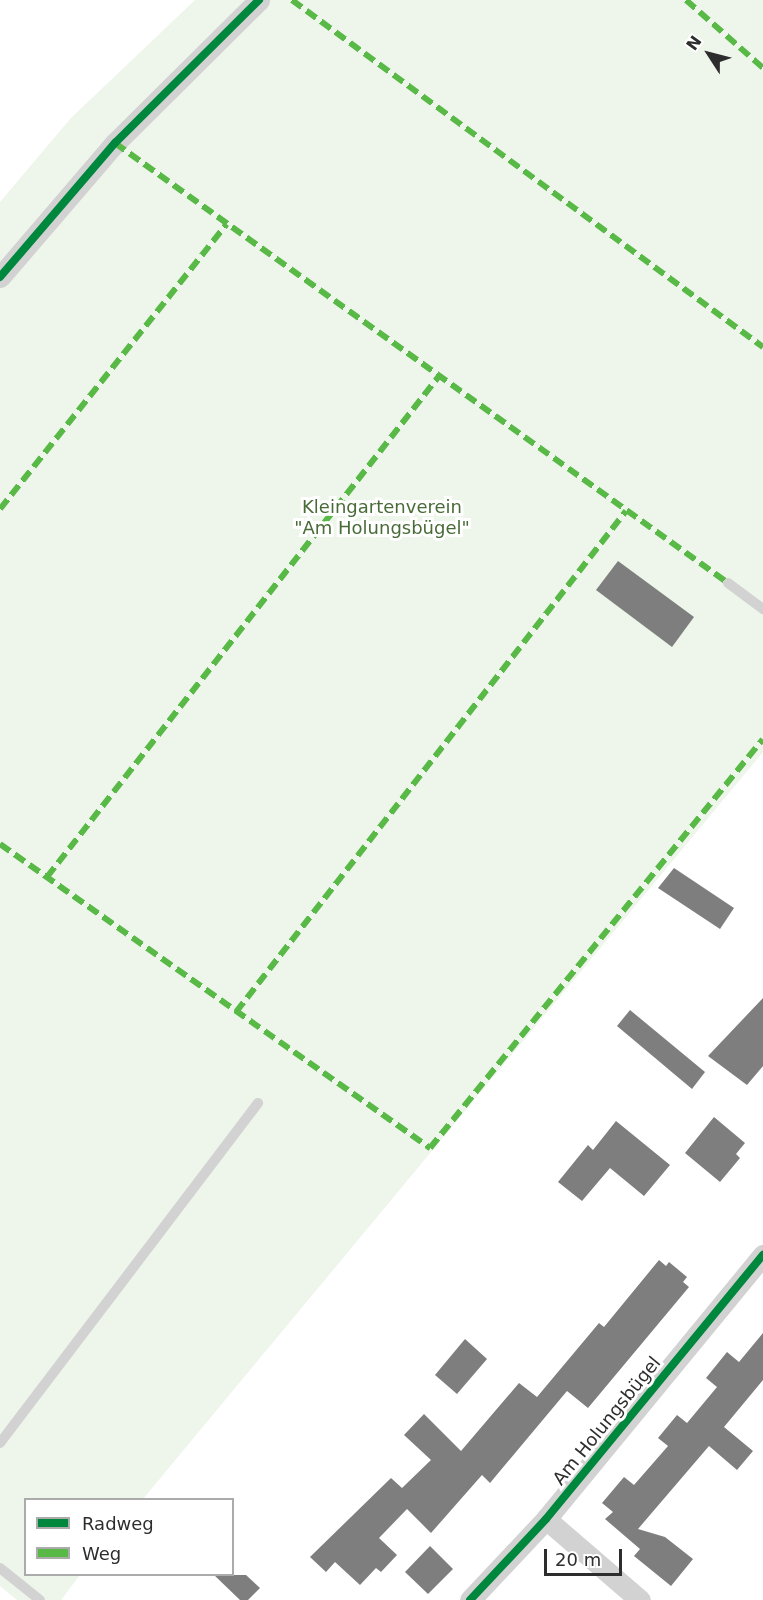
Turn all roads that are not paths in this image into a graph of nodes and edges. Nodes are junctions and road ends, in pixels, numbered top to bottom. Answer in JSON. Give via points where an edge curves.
{"nodes":[{"id":1,"x":259,"y":0,"type":"edge"},
{"id":2,"x":0,"y":277,"type":"edge"},
{"id":3,"x":729,"y":583,"type":"dead end"},
{"id":4,"x":763,"y":609,"type":"edge"},
{"id":5,"x":258,"y":1103,"type":"dead end"},
{"id":6,"x":763,"y":1255,"type":"edge"},
{"id":7,"x":0,"y":1443,"type":"edge"},
{"id":8,"x":546,"y":1519,"type":"junction"},
{"id":9,"x":0,"y":1568,"type":"edge"},
{"id":10,"x":40,"y":1600,"type":"edge"},
{"id":11,"x":470,"y":1600,"type":"edge"},
{"id":12,"x":640,"y":1600,"type":"edge"}],
"edges":[{"from":1,"to":2,"type":"street","via":[[116,144]]},
{"from":3,"to":4,"type":"lane"},
{"from":5,"to":7,"type":"lane"},
{"from":6,"to":8,"type":"street","name":"Am Holungsbügel"},
{"from":8,"to":11,"type":"street","name":"Am Holungsbügel"},
{"from":8,"to":12,"type":"street"},
{"from":9,"to":10,"type":"lane"}]}
